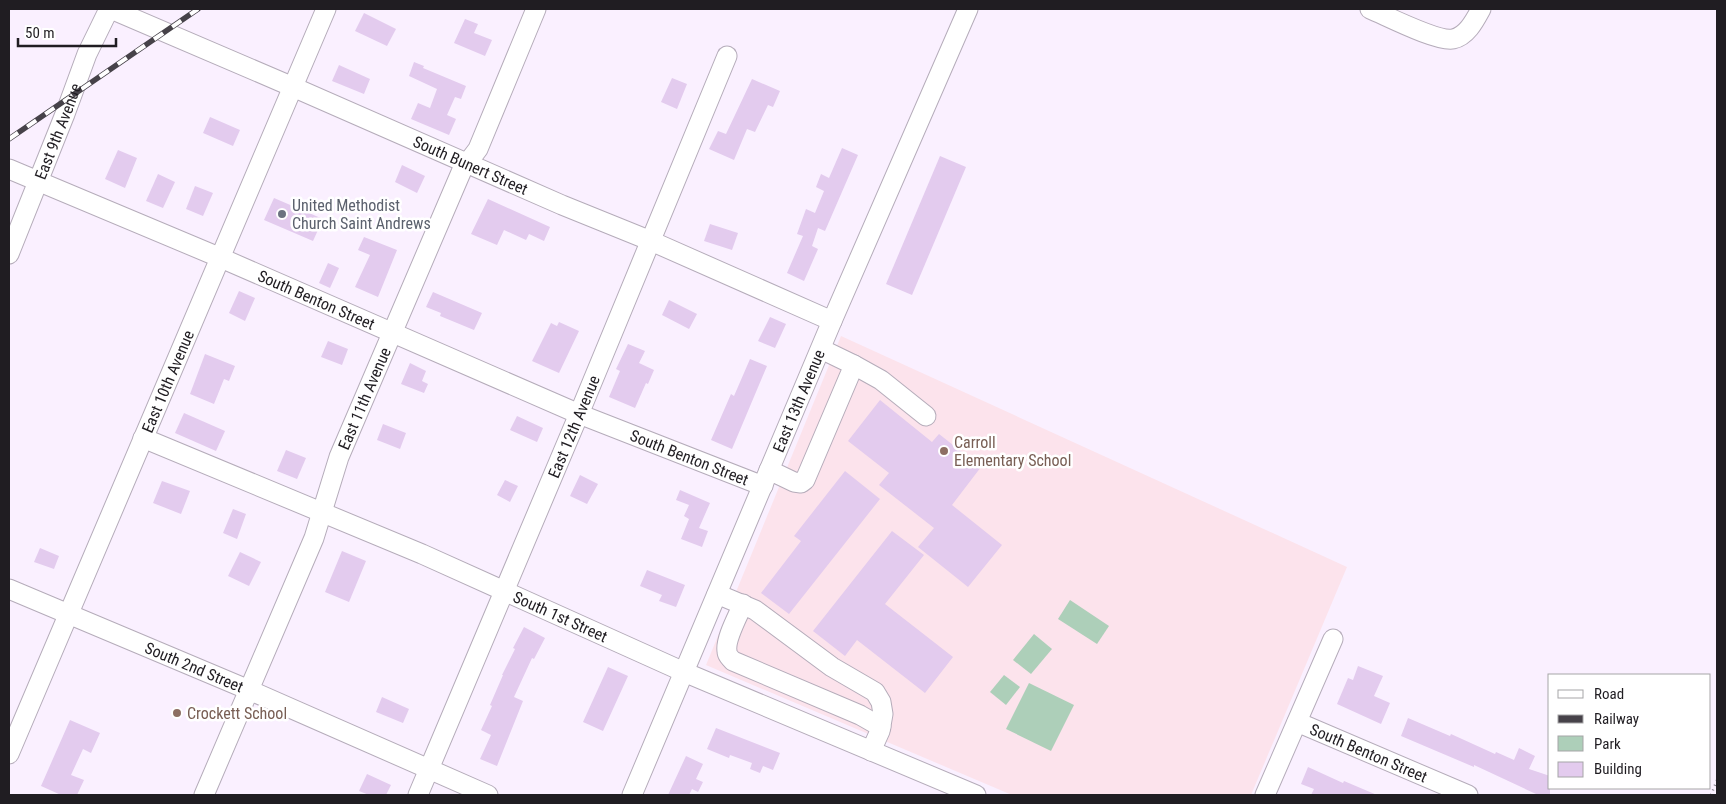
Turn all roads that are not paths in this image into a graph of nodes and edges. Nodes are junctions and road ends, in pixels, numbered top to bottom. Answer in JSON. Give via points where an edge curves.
{"nodes":[{"id":1,"x":110,"y":9,"type":"edge"},
{"id":2,"x":326,"y":9,"type":"edge"},
{"id":3,"x":536,"y":9,"type":"edge"},
{"id":4,"x":968,"y":9,"type":"edge"},
{"id":5,"x":1370,"y":9,"type":"edge"},
{"id":6,"x":1481,"y":9,"type":"edge"},
{"id":7,"x":727,"y":56,"type":"dead end"},
{"id":8,"x":293,"y":87,"type":"junction"},
{"id":9,"x":467,"y":163,"type":"junction"},
{"id":10,"x":9,"y":169,"type":"edge"},
{"id":11,"x":38,"y":182,"type":"junction"},
{"id":12,"x":651,"y":241,"type":"junction"},
{"id":13,"x":9,"y":254,"type":"edge"},
{"id":14,"x":221,"y":258,"type":"junction"},
{"id":15,"x":832,"y":321,"type":"junction"},
{"id":16,"x":392,"y":334,"type":"junction"},
{"id":17,"x":821,"y":349,"type":"junction"},
{"id":18,"x":854,"y":365,"type":"junction"},
{"id":19,"x":579,"y":414,"type":"junction"},
{"id":20,"x":926,"y":416,"type":"dead end"},
{"id":21,"x":143,"y":438,"type":"junction"},
{"id":22,"x":766,"y":478,"type":"junction"},
{"id":23,"x":322,"y":512,"type":"junction"},
{"id":24,"x":9,"y":589,"type":"edge"},
{"id":25,"x":504,"y":592,"type":"junction"},
{"id":26,"x":717,"y":594,"type":"junction"},
{"id":27,"x":743,"y":604,"type":"junction"},
{"id":28,"x":69,"y":613,"type":"junction"},
{"id":29,"x":1333,"y":639,"type":"dead end"},
{"id":30,"x":684,"y":672,"type":"junction"},
{"id":31,"x":249,"y":690,"type":"junction"},
{"id":32,"x":1296,"y":722,"type":"junction"},
{"id":33,"x":881,"y":727,"type":"junction"},
{"id":34,"x":871,"y":751,"type":"junction"},
{"id":35,"x":9,"y":754,"type":"edge"},
{"id":36,"x":429,"y":769,"type":"junction"},
{"id":37,"x":204,"y":795,"type":"edge"},
{"id":38,"x":418,"y":795,"type":"edge"},
{"id":39,"x":488,"y":795,"type":"edge"},
{"id":40,"x":632,"y":795,"type":"edge"},
{"id":41,"x":976,"y":795,"type":"edge"},
{"id":42,"x":1264,"y":795,"type":"edge"},
{"id":43,"x":1468,"y":795,"type":"edge"}],
"edges":[{"from":1,"to":8,"type":"street","name":"South Bunert Street"},
{"from":1,"to":11,"type":"street","name":"East 9th Avenue","via":[[87,54]]},
{"from":2,"to":8,"type":"street","name":"East 10th Avenue"},
{"from":3,"to":9,"type":"street","name":"East 11th Avenue","via":[[478,149]]},
{"from":4,"to":15,"type":"street","name":"East 13th Avenue"},
{"from":5,"to":6,"type":"street","via":[[1440,39],[1454,39],[1475,21]]},
{"from":7,"to":12,"type":"street","name":"East 12th Avenue"},
{"from":8,"to":9,"type":"street","name":"South Bunert Street"},
{"from":8,"to":14,"type":"street","name":"East 10th Avenue"},
{"from":9,"to":12,"type":"street","name":"South Bunert Street","via":[[562,206]]},
{"from":9,"to":16,"type":"street","name":"East 11th Avenue"},
{"from":10,"to":11,"type":"street","name":"South Benton Street"},
{"from":11,"to":13,"type":"street","name":"East 9th Avenue"},
{"from":11,"to":14,"type":"street","name":"South Benton Street"},
{"from":12,"to":15,"type":"street","name":"South Bunert Street"},
{"from":12,"to":19,"type":"street","name":"East 12th Avenue"},
{"from":14,"to":16,"type":"street","name":"South Benton Street"},
{"from":14,"to":21,"type":"street","name":"East 10th Avenue"},
{"from":15,"to":17,"type":"street","name":"East 13th Avenue"},
{"from":16,"to":19,"type":"street","name":"South Benton Street"},
{"from":16,"to":23,"type":"street","name":"East 11th Avenue","via":[[339,458]]},
{"from":17,"to":18,"type":"street"},
{"from":17,"to":22,"type":"street","name":"East 13th Avenue"},
{"from":18,"to":20,"type":"street","via":[[880,380]]},
{"from":18,"to":22,"type":"street","name":"South Benton Street","via":[[805,480],[802,483]]},
{"from":19,"to":22,"type":"street","name":"South Benton Street"},
{"from":19,"to":25,"type":"street","name":"East 12th Avenue"},
{"from":21,"to":23,"type":"street","name":"South 1st Street"},
{"from":21,"to":28,"type":"street","name":"East 10th Avenue"},
{"from":22,"to":26,"type":"street","name":"East 13th Avenue"},
{"from":23,"to":25,"type":"street","name":"South 1st Street"},
{"from":23,"to":31,"type":"street","name":"East 11th Avenue"},
{"from":24,"to":28,"type":"street","name":"South 2nd Street"},
{"from":25,"to":30,"type":"street","name":"South 1st Street"},
{"from":25,"to":36,"type":"street","name":"East 12th Avenue"},
{"from":26,"to":27,"type":"street"},
{"from":26,"to":30,"type":"street","name":"East 13th Avenue"},
{"from":27,"to":33,"type":"street","via":[[832,667],[875,692],[883,708]]},
{"from":27,"to":33,"type":"street","via":[[726,648],[733,661]]},
{"from":28,"to":31,"type":"street","name":"South 2nd Street"},
{"from":28,"to":35,"type":"street","name":"East 10th Avenue"},
{"from":29,"to":32,"type":"street"},
{"from":30,"to":34,"type":"street","name":"South 1st Street"},
{"from":30,"to":40,"type":"street","name":"East 13th Avenue"},
{"from":31,"to":36,"type":"street","name":"South 2nd Street"},
{"from":31,"to":37,"type":"street","name":"East 11th Avenue"},
{"from":32,"to":42,"type":"street"},
{"from":32,"to":43,"type":"street","name":"South Benton Street"},
{"from":33,"to":34,"type":"street"},
{"from":34,"to":41,"type":"street","name":"South 1st Street"},
{"from":36,"to":38,"type":"street","name":"East 12th Avenue"},
{"from":36,"to":39,"type":"street","name":"South 2nd Street"}]}
